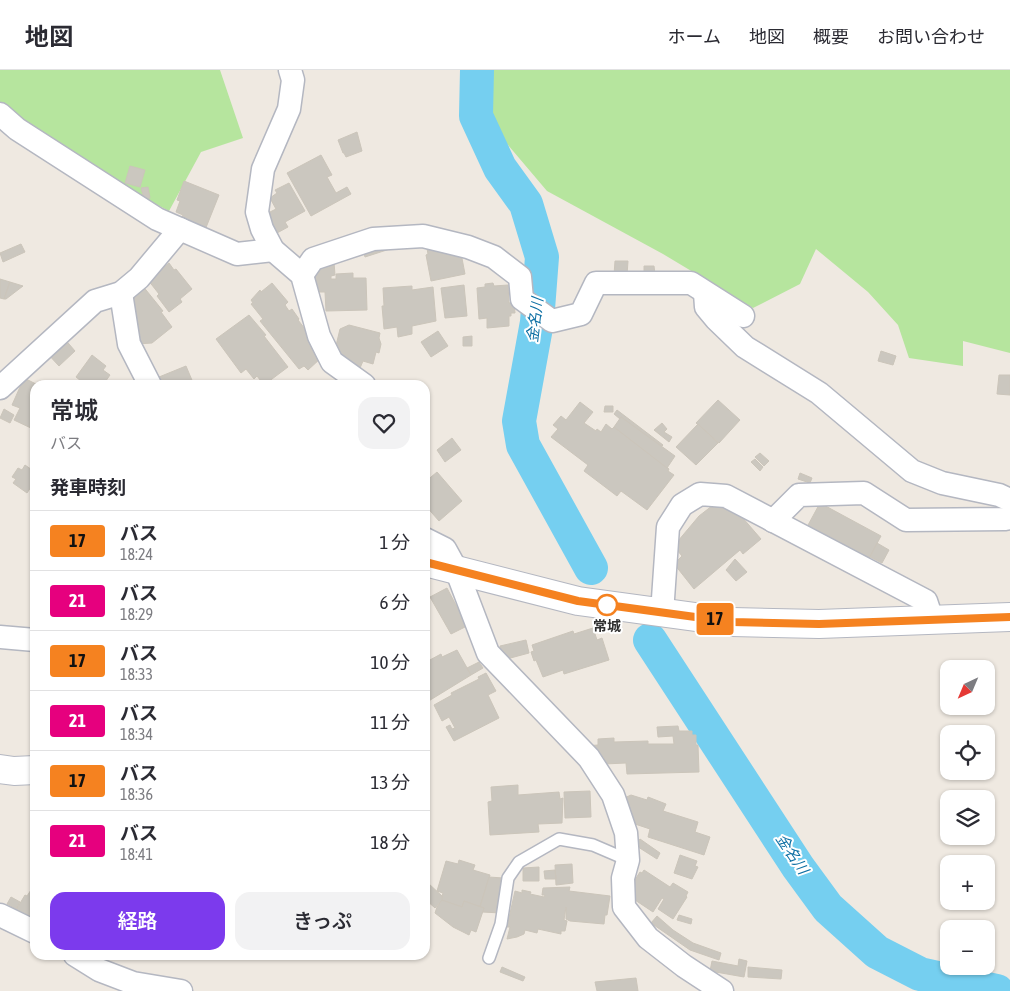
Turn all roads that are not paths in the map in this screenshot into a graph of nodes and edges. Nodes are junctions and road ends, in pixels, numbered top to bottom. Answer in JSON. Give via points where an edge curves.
{"nodes":[{"id":1,"x":290,"y":70,"type":"edge"},
{"id":2,"x":0,"y":114,"type":"edge"},
{"id":3,"x":180,"y":229,"type":"junction"},
{"id":4,"x":273,"y":250,"type":"junction"},
{"id":5,"x":302,"y":275,"type":"junction"},
{"id":6,"x":122,"y":293,"type":"junction"},
{"id":7,"x":705,"y":293,"type":"junction"},
{"id":8,"x":743,"y":316,"type":"dead end"},
{"id":9,"x":147,"y":380,"type":"edge"},
{"id":10,"x":357,"y":380,"type":"edge"},
{"id":11,"x":0,"y":388,"type":"edge"},
{"id":12,"x":1010,"y":500,"type":"edge"},
{"id":13,"x":1010,"y":518,"type":"edge"},
{"id":14,"x":773,"y":521,"type":"junction"},
{"id":15,"x":430,"y":541,"type":"edge"},
{"id":16,"x":430,"y":563,"type":"edge"},
{"id":17,"x":456,"y":569,"type":"junction"},
{"id":18,"x":662,"y":613,"type":"junction"},
{"id":19,"x":1010,"y":617,"type":"edge"},
{"id":20,"x":932,"y":619,"type":"junction"},
{"id":21,"x":0,"y":637,"type":"edge"},
{"id":22,"x":30,"y":640,"type":"edge"},
{"id":23,"x":0,"y":769,"type":"edge"},
{"id":24,"x":30,"y":770,"type":"edge"},
{"id":25,"x":628,"y":860,"type":"junction"},
{"id":26,"x":0,"y":915,"type":"edge"},
{"id":27,"x":30,"y":930,"type":"edge"},
{"id":28,"x":489,"y":958,"type":"dead end"},
{"id":29,"x":84,"y":960,"type":"edge"},
{"id":30,"x":181,"y":991,"type":"edge"},
{"id":31,"x":722,"y":991,"type":"edge"}],
"edges":[{"from":1,"to":4,"type":"street","via":[[293,80],[290,109],[263,169],[258,212],[262,229]]},
{"from":2,"to":3,"type":"street","via":[[17,129],[157,218]]},
{"from":3,"to":4,"type":"street","via":[[237,254]]},
{"from":3,"to":6,"type":"street","via":[[139,278]]},
{"from":4,"to":5,"type":"street"},
{"from":5,"to":7,"type":"street","via":[[313,259],[373,239],[424,236],[494,257],[520,277],[522,299],[552,321],[580,314],[596,283],[691,284]]},
{"from":5,"to":10,"type":"street","via":[[319,336],[332,362]]},
{"from":6,"to":9,"type":"street","via":[[129,344]]},
{"from":6,"to":11,"type":"street","via":[[95,302]]},
{"from":7,"to":8,"type":"street"},
{"from":7,"to":12,"type":"street","via":[[706,306],[711,313],[745,347],[819,393],[912,471],[942,482],[1000,494]]},
{"from":13,"to":14,"type":"street","via":[[906,520],[864,493],[799,495]]},
{"from":14,"to":18,"type":"street","via":[[726,496],[700,494],[682,504],[668,527]]},
{"from":14,"to":20,"type":"street","via":[[926,601]]},
{"from":15,"to":17,"type":"street","via":[[445,548]]},
{"from":16,"to":17,"type":"main road"},
{"from":17,"to":18,"type":"main road","via":[[578,601]]},
{"from":17,"to":25,"type":"street","via":[[488,653],[589,758],[613,795],[626,833]]},
{"from":18,"to":20,"type":"main road","via":[[732,622],[819,624]]},
{"from":19,"to":20,"type":"main road"},
{"from":21,"to":22,"type":"street"},
{"from":23,"to":24,"type":"main road"},
{"from":25,"to":28,"type":"lane","via":[[593,845],[559,839],[519,862],[508,878],[500,924]]},
{"from":25,"to":31,"type":"street","via":[[623,878],[624,907],[648,938]]},
{"from":26,"to":27,"type":"street"},
{"from":29,"to":30,"type":"street","via":[[99,970],[133,983]]}]}
